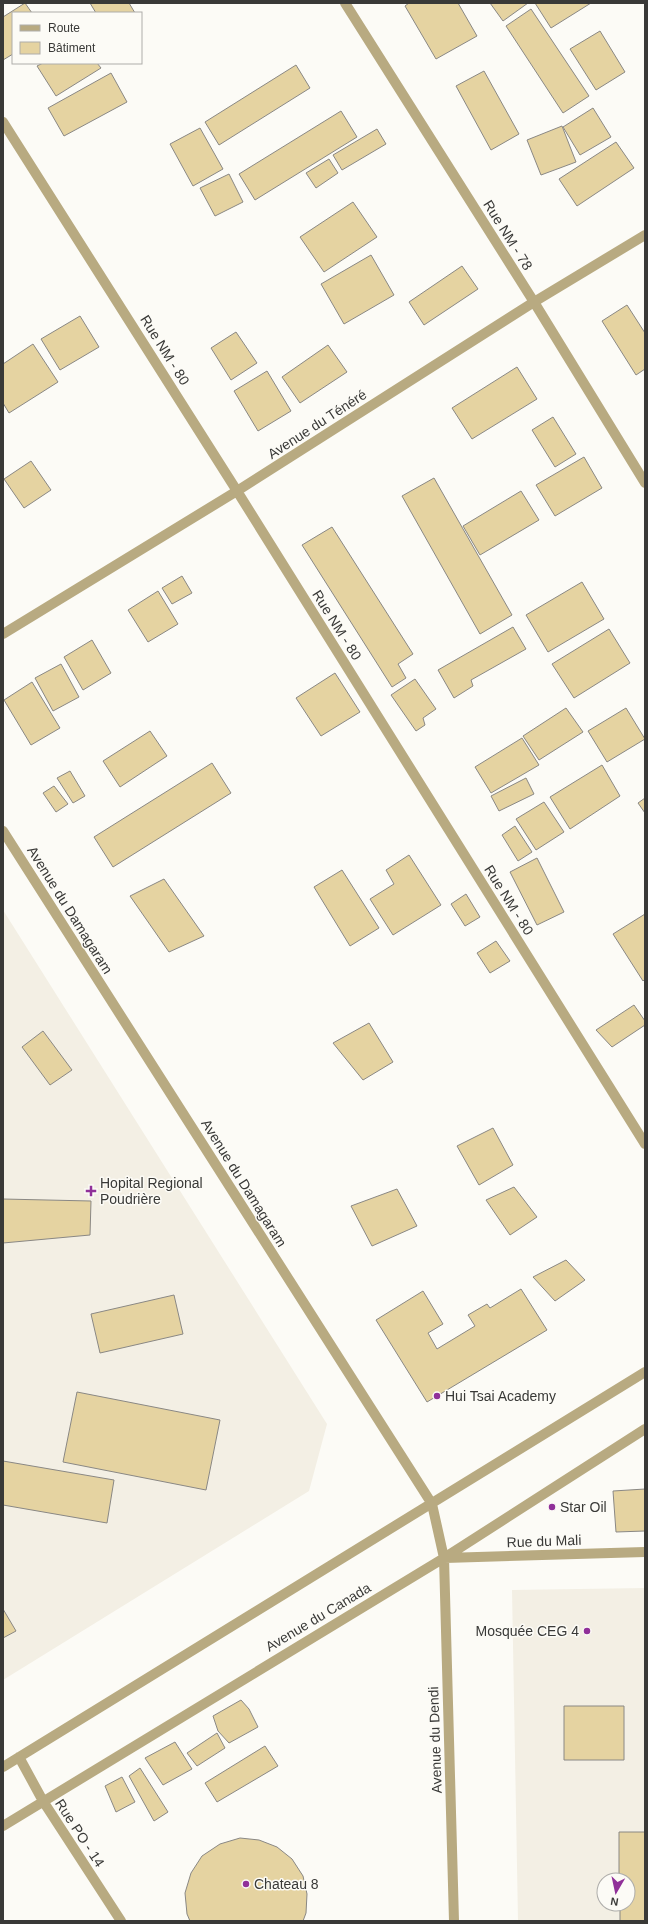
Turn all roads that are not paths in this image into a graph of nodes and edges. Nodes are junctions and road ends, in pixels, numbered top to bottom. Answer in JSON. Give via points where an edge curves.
{"nodes":[{"id":1,"x":345,"y":3,"type":"edge"},
{"id":2,"x":3,"y":122,"type":"edge"},
{"id":3,"x":645,"y":235,"type":"edge"},
{"id":4,"x":534,"y":302,"type":"junction"},
{"id":5,"x":645,"y":483,"type":"edge"},
{"id":6,"x":238,"y":491,"type":"junction"},
{"id":7,"x":3,"y":634,"type":"edge"},
{"id":8,"x":3,"y":830,"type":"edge"},
{"id":9,"x":645,"y":1144,"type":"edge"},
{"id":10,"x":645,"y":1372,"type":"edge"},
{"id":11,"x":645,"y":1429,"type":"edge"},
{"id":12,"x":432,"y":1504,"type":"junction"},
{"id":13,"x":645,"y":1552,"type":"edge"},
{"id":14,"x":444,"y":1558,"type":"junction"},
{"id":15,"x":19,"y":1757,"type":"junction"},
{"id":16,"x":3,"y":1767,"type":"edge"},
{"id":17,"x":43,"y":1802,"type":"junction"},
{"id":18,"x":3,"y":1826,"type":"edge"},
{"id":19,"x":120,"y":1921,"type":"edge"},
{"id":20,"x":454,"y":1921,"type":"edge"}],
"edges":[{"from":1,"to":4,"type":"street","name":"Rue NM - 78"},
{"from":2,"to":6,"type":"street","name":"Rue NM - 80"},
{"from":3,"to":4,"type":"street","name":"Avenue du Ténéré"},
{"from":4,"to":5,"type":"street","name":"Rue NM - 78"},
{"from":4,"to":6,"type":"street","name":"Avenue du Ténéré"},
{"from":6,"to":7,"type":"street","name":"Avenue du Ténéré"},
{"from":6,"to":9,"type":"street","name":"Rue NM - 80"},
{"from":8,"to":12,"type":"street","name":"Avenue du Damagaram"},
{"from":10,"to":12,"type":"street"},
{"from":11,"to":14,"type":"street","name":"Avenue du Canada"},
{"from":12,"to":14,"type":"street","name":"Avenue du Damagaram"},
{"from":12,"to":15,"type":"street"},
{"from":13,"to":14,"type":"street","name":"Rue du Mali"},
{"from":14,"to":17,"type":"street","name":"Avenue du Canada"},
{"from":14,"to":20,"type":"street","name":"Avenue du Dendi"},
{"from":15,"to":16,"type":"street"},
{"from":15,"to":17,"type":"street","name":"Rue PO - 14"},
{"from":17,"to":18,"type":"street","name":"Avenue du Canada"},
{"from":17,"to":19,"type":"street","name":"Rue PO - 14"}]}
